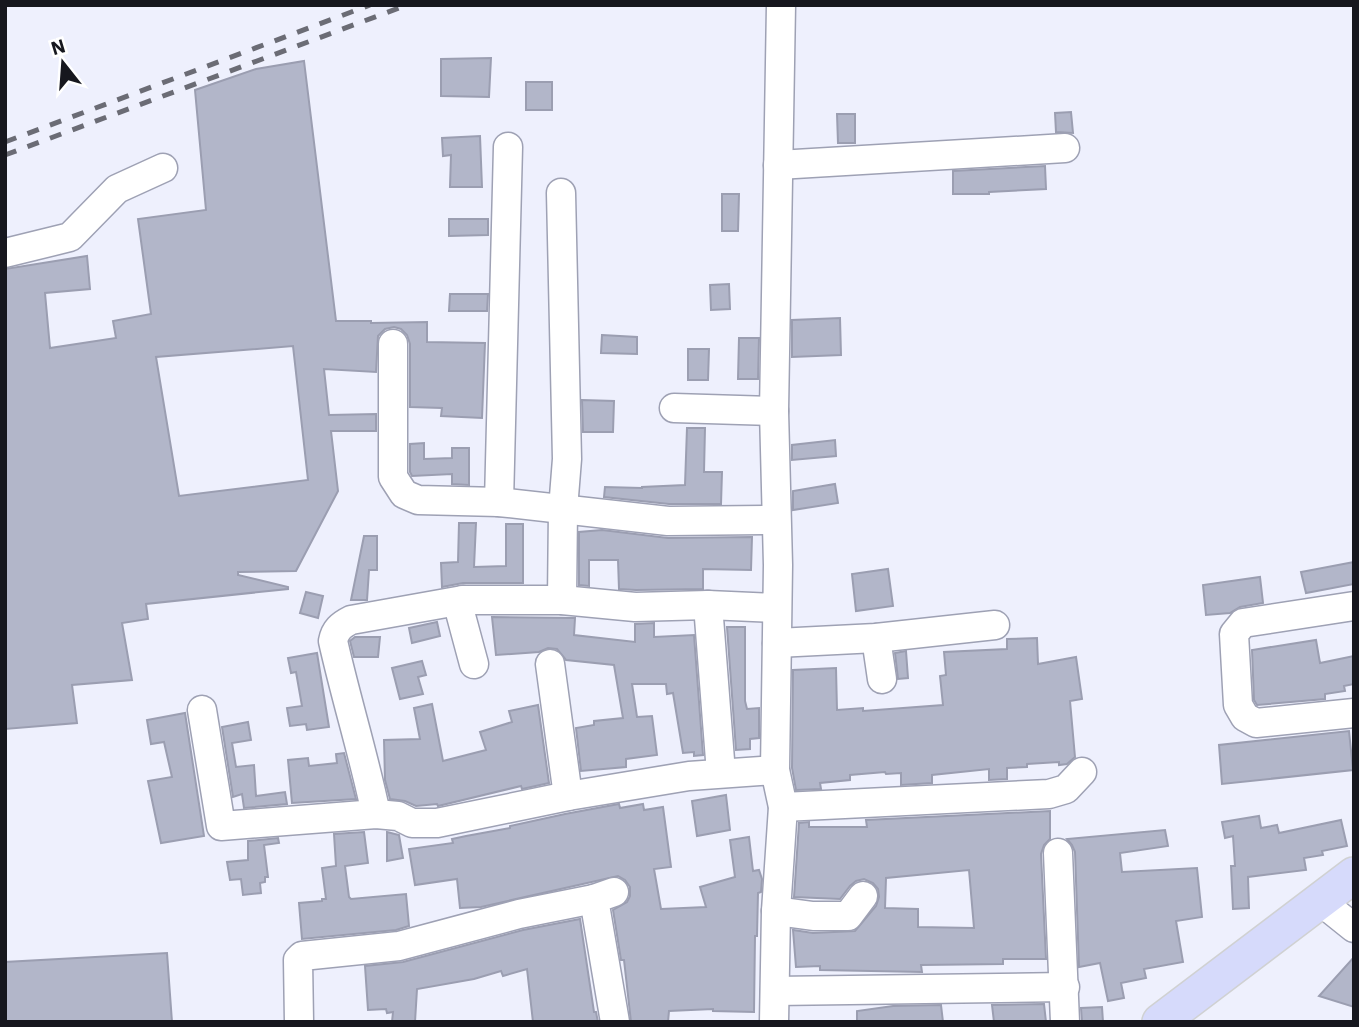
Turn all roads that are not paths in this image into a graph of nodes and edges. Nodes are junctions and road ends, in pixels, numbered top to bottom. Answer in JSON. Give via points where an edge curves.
{"nodes":[{"id":1,"x":781,"y":5,"type":"edge"},
{"id":2,"x":508,"y":147,"type":"dead end"},
{"id":3,"x":1065,"y":148,"type":"dead end"},
{"id":4,"x":778,"y":165,"type":"junction"},
{"id":5,"x":163,"y":168,"type":"dead end"},
{"id":6,"x":561,"y":193,"type":"dead end"},
{"id":7,"x":5,"y":254,"type":"edge"},
{"id":8,"x":393,"y":344,"type":"dead end"},
{"id":9,"x":674,"y":408,"type":"dead end"},
{"id":10,"x":774,"y":411,"type":"junction"},
{"id":11,"x":499,"y":502,"type":"junction"},
{"id":12,"x":563,"y":509,"type":"junction"},
{"id":13,"x":775,"y":520,"type":"junction"},
{"id":14,"x":463,"y":600,"type":"junction"},
{"id":15,"x":562,"y":600,"type":"junction"},
{"id":16,"x":708,"y":605,"type":"junction"},
{"id":17,"x":1354,"y":606,"type":"edge"},
{"id":18,"x":776,"y":608,"type":"junction"},
{"id":19,"x":995,"y":625,"type":"dead end"},
{"id":20,"x":876,"y":638,"type":"junction"},
{"id":21,"x":777,"y":643,"type":"junction"},
{"id":22,"x":474,"y":664,"type":"dead end"},
{"id":23,"x":550,"y":664,"type":"dead end"},
{"id":24,"x":882,"y":679,"type":"dead end"},
{"id":25,"x":202,"y":710,"type":"dead end"},
{"id":26,"x":1354,"y":713,"type":"edge"},
{"id":27,"x":775,"y":770,"type":"junction"},
{"id":28,"x":1082,"y":772,"type":"dead end"},
{"id":29,"x":721,"y":773,"type":"junction"},
{"id":30,"x":568,"y":796,"type":"junction"},
{"id":31,"x":783,"y":807,"type":"junction"},
{"id":32,"x":376,"y":814,"type":"junction"},
{"id":33,"x":1058,"y":853,"type":"dead end"},
{"id":34,"x":1354,"y":875,"type":"edge"},
{"id":35,"x":863,"y":896,"type":"dead end"},
{"id":36,"x":1319,"y":900,"type":"junction"},
{"id":37,"x":776,"y":911,"type":"junction"},
{"id":38,"x":1354,"y":928,"type":"edge"},
{"id":39,"x":1065,"y":987,"type":"junction"},
{"id":40,"x":775,"y":992,"type":"junction"},
{"id":41,"x":299,"y":1022,"type":"edge"},
{"id":42,"x":615,"y":1022,"type":"edge"},
{"id":43,"x":774,"y":1022,"type":"edge"},
{"id":44,"x":1065,"y":1022,"type":"edge"},
{"id":45,"x":1160,"y":1022,"type":"edge"}],
"edges":[{"from":1,"to":4,"type":"street"},
{"from":2,"to":11,"type":"street"},
{"from":3,"to":4,"type":"street"},
{"from":4,"to":10,"type":"street"},
{"from":5,"to":7,"type":"street","via":[[117,189],[70,237]]},
{"from":6,"to":12,"type":"street","via":[[567,459]]},
{"from":8,"to":11,"type":"street","via":[[393,477],[404,494],[418,500]]},
{"from":9,"to":10,"type":"street"},
{"from":10,"to":13,"type":"street"},
{"from":11,"to":12,"type":"street"},
{"from":12,"to":13,"type":"street","via":[[668,522]]},
{"from":12,"to":15,"type":"street"},
{"from":13,"to":18,"type":"street"},
{"from":14,"to":15,"type":"street"},
{"from":14,"to":22,"type":"street","via":[[460,612]]},
{"from":14,"to":32,"type":"street","via":[[351,620],[334,634]]},
{"from":15,"to":16,"type":"street","via":[[635,607]]},
{"from":16,"to":18,"type":"street"},
{"from":16,"to":29,"type":"street"},
{"from":17,"to":26,"type":"street","via":[[1243,623],[1234,634],[1238,705],[1245,717],[1256,723]]},
{"from":18,"to":21,"type":"street"},
{"from":19,"to":20,"type":"street"},
{"from":20,"to":21,"type":"street"},
{"from":20,"to":24,"type":"street"},
{"from":21,"to":27,"type":"street"},
{"from":23,"to":30,"type":"street"},
{"from":25,"to":32,"type":"street","via":[[222,835]]},
{"from":27,"to":29,"type":"street"},
{"from":27,"to":31,"type":"street"},
{"from":28,"to":31,"type":"street","via":[[1066,789],[1049,794]]},
{"from":29,"to":30,"type":"street"},
{"from":30,"to":32,"type":"street","via":[[437,823],[412,823]]},
{"from":31,"to":37,"type":"street"},
{"from":33,"to":39,"type":"street"},
{"from":34,"to":36,"type":"main road"},
{"from":35,"to":37,"type":"street","via":[[848,916]]},
{"from":36,"to":38,"type":"street"},
{"from":36,"to":45,"type":"main road"},
{"from":37,"to":40,"type":"street"},
{"from":39,"to":40,"type":"street"},
{"from":39,"to":44,"type":"street"},
{"from":40,"to":43,"type":"street"},
{"from":41,"to":42,"type":"street","via":[[298,960],[302,956],[399,946],[604,895]]}]}
